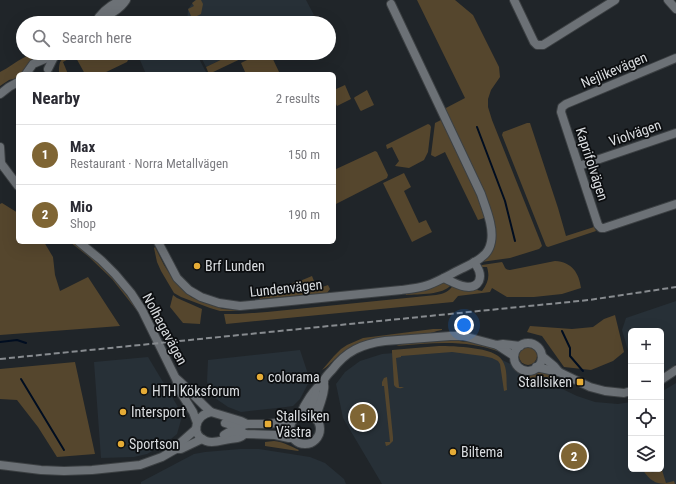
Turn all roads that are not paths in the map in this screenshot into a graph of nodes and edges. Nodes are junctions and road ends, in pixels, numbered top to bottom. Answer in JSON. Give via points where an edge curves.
{"nodes":[{"id":1,"x":126,"y":0,"type":"edge"},
{"id":2,"x":514,"y":0,"type":"edge"},
{"id":3,"x":616,"y":0,"type":"edge"},
{"id":4,"x":668,"y":0,"type":"edge"},
{"id":5,"x":391,"y":4,"type":"dead end"},
{"id":6,"x":676,"y":9,"type":"edge"},
{"id":7,"x":99,"y":16,"type":"edge"},
{"id":8,"x":676,"y":58,"type":"edge"},
{"id":9,"x":42,"y":60,"type":"edge"},
{"id":10,"x":53,"y":60,"type":"edge"},
{"id":11,"x":39,"y":62,"type":"junction"},
{"id":12,"x":28,"y":72,"type":"edge"},
{"id":13,"x":48,"y":72,"type":"edge"},
{"id":14,"x":16,"y":83,"type":"edge"},
{"id":15,"x":0,"y":94,"type":"edge"},
{"id":16,"x":562,"y":107,"type":"joint"},
{"id":17,"x":676,"y":133,"type":"edge"},
{"id":18,"x":0,"y":147,"type":"edge"},
{"id":19,"x":0,"y":162,"type":"edge"},
{"id":20,"x":579,"y":166,"type":"junction"},
{"id":21,"x":16,"y":183,"type":"edge"},
{"id":22,"x":676,"y":204,"type":"edge"},
{"id":23,"x":81,"y":244,"type":"edge"},
{"id":24,"x":159,"y":244,"type":"edge"},
{"id":25,"x":474,"y":262,"type":"junction"},
{"id":26,"x":444,"y":278,"type":"junction"},
{"id":27,"x":497,"y":345,"type":"junction"},
{"id":28,"x":520,"y":346,"type":"junction"},
{"id":29,"x":514,"y":356,"type":"junction"},
{"id":30,"x":542,"y":356,"type":"junction"},
{"id":31,"x":536,"y":367,"type":"junction"},
{"id":32,"x":676,"y":370,"type":"edge"},
{"id":33,"x":559,"y":372,"type":"junction"},
{"id":34,"x":664,"y":378,"type":"edge"},
{"id":35,"x":176,"y":379,"type":"junction"},
{"id":36,"x":324,"y":382,"type":"junction"},
{"id":37,"x":628,"y":391,"type":"edge"},
{"id":38,"x":214,"y":413,"type":"junction"},
{"id":39,"x":300,"y":416,"type":"junction"},
{"id":40,"x":316,"y":419,"type":"junction"},
{"id":41,"x":225,"y":422,"type":"junction"},
{"id":42,"x":247,"y":424,"type":"junction"},
{"id":43,"x":196,"y":426,"type":"junction"},
{"id":44,"x":245,"y":434,"type":"junction"},
{"id":45,"x":224,"y":435,"type":"junction"},
{"id":46,"x":293,"y":438,"type":"junction"},
{"id":47,"x":202,"y":439,"type":"junction"},
{"id":48,"x":214,"y":442,"type":"junction"},
{"id":49,"x":176,"y":449,"type":"junction"},
{"id":50,"x":0,"y":465,"type":"edge"}],
"edges":[{"from":1,"to":7,"type":"street"},
{"from":2,"to":3,"type":"street","via":[[534,42],[543,46]]},
{"from":4,"to":6,"type":"street"},
{"from":5,"to":25,"type":"street","name":"Lundenvägen","via":[[481,194],[489,220],[491,243],[487,252]]},
{"from":8,"to":16,"type":"street","name":"Nejlikevägen"},
{"from":9,"to":11,"type":"street"},
{"from":10,"to":13,"type":"street"},
{"from":11,"to":12,"type":"street","via":[[33,64]]},
{"from":11,"to":13,"type":"street","via":[[45,64]]},
{"from":14,"to":15,"type":"street"},
{"from":16,"to":20,"type":"street","name":"Kaprifolvägen"},
{"from":17,"to":20,"type":"street","name":"Violvägen"},
{"from":18,"to":19,"type":"street"},
{"from":19,"to":21,"type":"street"},
{"from":20,"to":22,"type":"street","name":"Kaprifolvägen","via":[[601,228]]},
{"from":23,"to":35,"type":"street","name":"Nolhagavägen","via":[[101,260],[131,293],[149,322]]},
{"from":24,"to":26,"type":"street","name":"Lundenvägen","via":[[178,278],[189,290],[200,297],[219,303],[240,306],[401,290],[423,286]]},
{"from":25,"to":26,"type":"street","name":"Lundenvägen"},
{"from":25,"to":26,"type":"street","via":[[480,276],[476,285],[466,287]]},
{"from":27,"to":28,"type":"street"},
{"from":27,"to":29,"type":"street"},
{"from":27,"to":36,"type":"street","via":[[462,336],[375,342],[347,354],[337,363]]},
{"from":28,"to":29,"type":"street"},
{"from":28,"to":30,"type":"street","via":[[528,343],[536,345]]},
{"from":29,"to":31,"type":"street","via":[[516,364],[521,369],[530,370]]},
{"from":30,"to":31,"type":"street"},
{"from":30,"to":33,"type":"street"},
{"from":31,"to":33,"type":"street"},
{"from":32,"to":34,"type":"street"},
{"from":33,"to":37,"type":"street","via":[[590,387],[605,391]]},
{"from":35,"to":38,"type":"street","name":"Nolhagavägen"},
{"from":35,"to":43,"type":"street","name":"Nolhagavägen","via":[[181,393],[191,407]]},
{"from":36,"to":39,"type":"street","via":[[316,390],[314,402]]},
{"from":36,"to":40,"type":"street"},
{"from":38,"to":41,"type":"street"},
{"from":38,"to":42,"type":"street","name":"Nolhagavägen"},
{"from":38,"to":43,"type":"street","via":[[202,415]]},
{"from":39,"to":40,"type":"street","via":[[309,415]]},
{"from":39,"to":42,"type":"street","name":"Nolhagavägen","via":[[283,422]]},
{"from":39,"to":46,"type":"street","via":[[291,426]]},
{"from":40,"to":46,"type":"street","via":[[320,430],[315,440],[302,444]]},
{"from":41,"to":42,"type":"street","name":"Nolhagavägen","via":[[241,426]]},
{"from":41,"to":45,"type":"street"},
{"from":43,"to":47,"type":"street","via":[[197,433]]},
{"from":43,"to":49,"type":"street"},
{"from":44,"to":45,"type":"street","via":[[236,431]]},
{"from":44,"to":46,"type":"street"},
{"from":44,"to":48,"type":"street","via":[[240,438]]},
{"from":45,"to":48,"type":"street"},
{"from":47,"to":48,"type":"street"},
{"from":47,"to":49,"type":"street","via":[[182,449]]},
{"from":49,"to":50,"type":"street","via":[[140,465],[105,469],[64,471]]}]}
